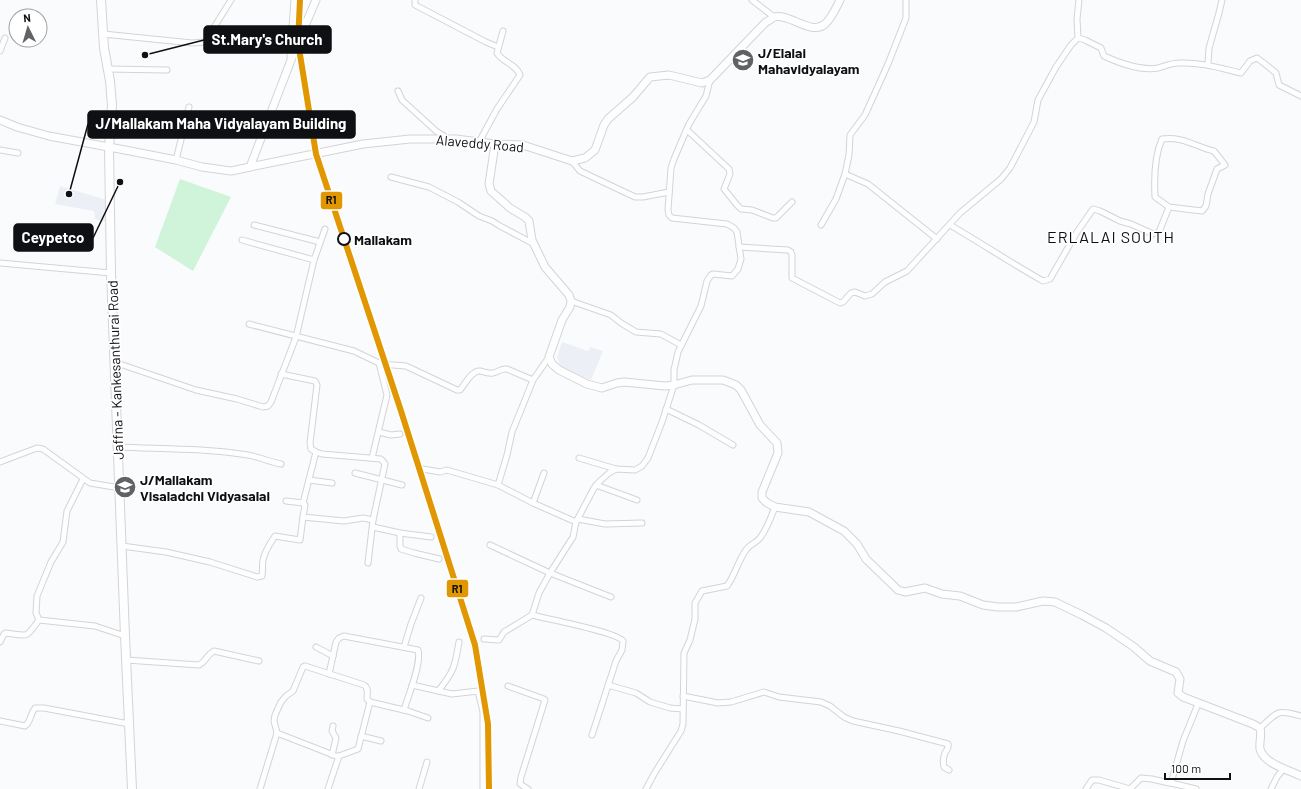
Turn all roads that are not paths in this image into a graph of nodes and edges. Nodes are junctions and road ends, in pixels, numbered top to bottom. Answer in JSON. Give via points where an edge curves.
{"nodes":[{"id":1,"x":101,"y":0,"type":"edge"},
{"id":2,"x":231,"y":0,"type":"edge"},
{"id":3,"x":294,"y":0,"type":"edge"},
{"id":4,"x":316,"y":0,"type":"edge"},
{"id":5,"x":415,"y":0,"type":"edge"},
{"id":6,"x":752,"y":0,"type":"edge"},
{"id":7,"x":840,"y":0,"type":"edge"},
{"id":8,"x":906,"y":0,"type":"edge"},
{"id":9,"x":1079,"y":0,"type":"edge"},
{"id":10,"x":1222,"y":0,"type":"edge"},
{"id":11,"x":774,"y":17,"type":"junction"},
{"id":12,"x":503,"y":31,"type":"dead end"},
{"id":13,"x":103,"y":34,"type":"junction"},
{"id":14,"x":5,"y":38,"type":"dead end"},
{"id":15,"x":1078,"y":38,"type":"junction"},
{"id":16,"x":498,"y":47,"type":"junction"},
{"id":17,"x":0,"y":51,"type":"edge"},
{"id":18,"x":290,"y":63,"type":"junction"},
{"id":19,"x":1208,"y":64,"type":"junction"},
{"id":20,"x":107,"y":69,"type":"junction"},
{"id":21,"x":167,"y":70,"type":"dead end"},
{"id":22,"x":710,"y":80,"type":"junction"},
{"id":23,"x":398,"y":91,"type":"dead end"},
{"id":24,"x":1301,"y":96,"type":"edge"},
{"id":25,"x":189,"y":107,"type":"dead end"},
{"id":26,"x":0,"y":120,"type":"edge"},
{"id":27,"x":687,"y":130,"type":"junction"},
{"id":28,"x":448,"y":138,"type":"junction"},
{"id":29,"x":479,"y":142,"type":"junction"},
{"id":30,"x":495,"y":144,"type":"junction"},
{"id":31,"x":109,"y":148,"type":"junction"},
{"id":32,"x":0,"y":150,"type":"edge"},
{"id":33,"x":18,"y":153,"type":"dead end"},
{"id":34,"x":176,"y":160,"type":"junction"},
{"id":35,"x":572,"y":161,"type":"junction"},
{"id":36,"x":250,"y":167,"type":"junction"},
{"id":37,"x":845,"y":174,"type":"junction"},
{"id":38,"x":391,"y":177,"type":"dead end"},
{"id":39,"x":670,"y":192,"type":"junction"},
{"id":40,"x":792,"y":202,"type":"dead end"},
{"id":41,"x":1169,"y":207,"type":"junction"},
{"id":42,"x":254,"y":225,"type":"dead end"},
{"id":43,"x":821,"y":225,"type":"dead end"},
{"id":44,"x":950,"y":225,"type":"junction"},
{"id":45,"x":325,"y":229,"type":"dead end"},
{"id":46,"x":937,"y":239,"type":"junction"},
{"id":47,"x":242,"y":240,"type":"dead end"},
{"id":48,"x":320,"y":242,"type":"junction"},
{"id":49,"x":534,"y":244,"type":"junction"},
{"id":50,"x":739,"y":247,"type":"junction"},
{"id":51,"x":314,"y":260,"type":"junction"},
{"id":52,"x":0,"y":263,"type":"edge"},
{"id":53,"x":111,"y":273,"type":"junction"},
{"id":54,"x":571,"y":301,"type":"junction"},
{"id":55,"x":249,"y":324,"type":"dead end"},
{"id":56,"x":296,"y":337,"type":"junction"},
{"id":57,"x":681,"y":346,"type":"junction"},
{"id":58,"x":548,"y":357,"type":"junction"},
{"id":59,"x":114,"y":362,"type":"junction"},
{"id":60,"x":379,"y":363,"type":"junction"},
{"id":61,"x":281,"y":374,"type":"junction"},
{"id":62,"x":533,"y":380,"type":"junction"},
{"id":63,"x":674,"y":386,"type":"junction"},
{"id":64,"x":666,"y":409,"type":"junction"},
{"id":65,"x":379,"y":432,"type":"junction"},
{"id":66,"x":400,"y":434,"type":"dead end"},
{"id":67,"x":734,"y":444,"type":"dead end"},
{"id":68,"x":118,"y":447,"type":"junction"},
{"id":69,"x":316,"y":452,"type":"junction"},
{"id":70,"x":372,"y":458,"type":"junction"},
{"id":71,"x":579,"y":458,"type":"dead end"},
{"id":72,"x":0,"y":462,"type":"edge"},
{"id":73,"x":281,"y":464,"type":"dead end"},
{"id":74,"x":423,"y":469,"type":"dead end"},
{"id":75,"x":616,"y":469,"type":"junction"},
{"id":76,"x":355,"y":473,"type":"dead end"},
{"id":77,"x":544,"y":473,"type":"dead end"},
{"id":78,"x":83,"y":479,"type":"junction"},
{"id":79,"x":309,"y":480,"type":"junction"},
{"id":80,"x":382,"y":480,"type":"junction"},
{"id":81,"x":332,"y":483,"type":"dead end"},
{"id":82,"x":498,"y":484,"type":"junction"},
{"id":83,"x":402,"y":485,"type":"dead end"},
{"id":84,"x":596,"y":485,"type":"junction"},
{"id":85,"x":120,"y":488,"type":"junction"},
{"id":86,"x":637,"y":500,"type":"dead end"},
{"id":87,"x":286,"y":501,"type":"dead end"},
{"id":88,"x":303,"y":503,"type":"junction"},
{"id":89,"x":533,"y":503,"type":"junction"},
{"id":90,"x":775,"y":507,"type":"junction"},
{"id":91,"x":303,"y":516,"type":"junction"},
{"id":92,"x":373,"y":520,"type":"junction"},
{"id":93,"x":577,"y":521,"type":"junction"},
{"id":94,"x":642,"y":523,"type":"dead end"},
{"id":95,"x":373,"y":527,"type":"junction"},
{"id":96,"x":400,"y":533,"type":"junction"},
{"id":97,"x":431,"y":537,"type":"dead end"},
{"id":98,"x":490,"y":545,"type":"dead end"},
{"id":99,"x":122,"y":546,"type":"junction"},
{"id":100,"x":439,"y":559,"type":"dead end"},
{"id":101,"x":368,"y":563,"type":"dead end"},
{"id":102,"x":550,"y":573,"type":"junction"},
{"id":103,"x":421,"y":598,"type":"dead end"},
{"id":104,"x":611,"y":598,"type":"dead end"},
{"id":105,"x":532,"y":615,"type":"junction"},
{"id":106,"x":39,"y":620,"type":"junction"},
{"id":107,"x":125,"y":636,"type":"junction"},
{"id":108,"x":484,"y":639,"type":"dead end"},
{"id":109,"x":0,"y":642,"type":"edge"},
{"id":110,"x":459,"y":642,"type":"dead end"},
{"id":111,"x":316,"y":647,"type":"dead end"},
{"id":112,"x":404,"y":647,"type":"junction"},
{"id":113,"x":333,"y":656,"type":"junction"},
{"id":114,"x":126,"y":660,"type":"junction"},
{"id":115,"x":259,"y":661,"type":"dead end"},
{"id":116,"x":329,"y":674,"type":"junction"},
{"id":117,"x":412,"y":685,"type":"junction"},
{"id":118,"x":608,"y":685,"type":"junction"},
{"id":119,"x":508,"y":686,"type":"dead end"},
{"id":120,"x":438,"y":691,"type":"junction"},
{"id":121,"x":684,"y":696,"type":"junction"},
{"id":122,"x":370,"y":702,"type":"junction"},
{"id":123,"x":1198,"y":704,"type":"junction"},
{"id":124,"x":683,"y":709,"type":"junction"},
{"id":125,"x":404,"y":710,"type":"junction"},
{"id":126,"x":1301,"y":716,"type":"edge"},
{"id":127,"x":428,"y":718,"type":"dead end"},
{"id":128,"x":0,"y":721,"type":"edge"},
{"id":129,"x":129,"y":724,"type":"junction"},
{"id":130,"x":333,"y":726,"type":"dead end"},
{"id":131,"x":1260,"y":728,"type":"junction"},
{"id":132,"x":277,"y":733,"type":"junction"},
{"id":133,"x":592,"y":735,"type":"dead end"},
{"id":134,"x":361,"y":736,"type":"junction"},
{"id":135,"x":381,"y":741,"type":"dead end"},
{"id":136,"x":332,"y":755,"type":"junction"},
{"id":137,"x":339,"y":756,"type":"junction"},
{"id":138,"x":427,"y":762,"type":"dead end"},
{"id":139,"x":1284,"y":768,"type":"junction"},
{"id":140,"x":949,"y":770,"type":"dead end"},
{"id":141,"x":1301,"y":776,"type":"edge"},
{"id":142,"x":1171,"y":783,"type":"junction"},
{"id":143,"x":132,"y":789,"type":"edge"},
{"id":144,"x":260,"y":789,"type":"edge"},
{"id":145,"x":328,"y":789,"type":"edge"},
{"id":146,"x":419,"y":789,"type":"edge"},
{"id":147,"x":484,"y":789,"type":"edge"},
{"id":148,"x":528,"y":789,"type":"edge"},
{"id":149,"x":646,"y":789,"type":"edge"},
{"id":150,"x":1086,"y":789,"type":"edge"},
{"id":151,"x":1196,"y":789,"type":"edge"},
{"id":152,"x":1271,"y":789,"type":"edge"}],
"edges":[{"from":1,"to":13,"type":"main road","name":"Jaffna - Kankesanthurai Road"},
{"from":2,"to":13,"type":"street","via":[[205,42],[192,43]]},
{"from":3,"to":18,"type":"street"},
{"from":4,"to":18,"type":"street"},
{"from":5,"to":16,"type":"street","via":[[415,5]]},
{"from":6,"to":11,"type":"street"},
{"from":7,"to":11,"type":"street","via":[[829,20],[818,28]]},
{"from":8,"to":37,"type":"street","via":[[906,18],[888,64],[865,115],[850,135]]},
{"from":9,"to":15,"type":"street"},
{"from":10,"to":19,"type":"street","via":[[1209,48]]},
{"from":11,"to":22,"type":"street","via":[[766,22]]},
{"from":12,"to":16,"type":"street"},
{"from":13,"to":20,"type":"main road","name":"Jaffna - Kankesanthurai Road"},
{"from":14,"to":17,"type":"street"},
{"from":15,"to":19,"type":"street","via":[[1101,48],[1104,56],[1139,68],[1158,68],[1178,62]]},
{"from":15,"to":44,"type":"street","via":[[1056,67],[1038,100],[1034,122],[1010,168]]},
{"from":16,"to":29,"type":"street","via":[[499,56],[516,68],[520,75]]},
{"from":18,"to":36,"type":"street"},
{"from":19,"to":24,"type":"street","via":[[1240,74],[1250,61],[1257,58],[1276,73],[1279,85]]},
{"from":20,"to":21,"type":"street"},
{"from":20,"to":31,"type":"main road","name":"Jaffna - Kankesanthurai Road","via":[[112,105]]},
{"from":22,"to":27,"type":"street","via":[[706,96]]},
{"from":22,"to":35,"type":"street","via":[[702,83],[669,75],[650,77],[606,122],[595,150],[585,158]]},
{"from":23,"to":28,"type":"street","via":[[402,100],[436,131]]},
{"from":25,"to":34,"type":"street"},
{"from":26,"to":31,"type":"street","name":"Alaveddy Road","via":[[49,136]]},
{"from":27,"to":39,"type":"street","via":[[671,168]]},
{"from":27,"to":40,"type":"street","via":[[728,169],[730,174],[724,189],[742,209],[776,218]]},
{"from":28,"to":29,"type":"street","name":"Alaveddy Road"},
{"from":28,"to":36,"type":"street","name":"Alaveddy Road","via":[[363,144]]},
{"from":29,"to":30,"type":"street","name":"Alaveddy Road"},
{"from":30,"to":35,"type":"street","name":"Alaveddy Road","via":[[523,145]]},
{"from":30,"to":49,"type":"street","via":[[489,184],[491,191],[528,221]]},
{"from":31,"to":34,"type":"street","name":"Alaveddy Road"},
{"from":31,"to":53,"type":"main road","name":"Jaffna - Kankesanthurai Road"},
{"from":32,"to":33,"type":"street"},
{"from":34,"to":36,"type":"street","name":"Alaveddy Road","via":[[231,171]]},
{"from":35,"to":39,"type":"street","via":[[580,170],[635,197]]},
{"from":37,"to":43,"type":"street","via":[[836,199]]},
{"from":37,"to":46,"type":"street","via":[[868,184]]},
{"from":38,"to":49,"type":"street","via":[[429,187]]},
{"from":39,"to":50,"type":"street","via":[[668,210],[672,218],[727,224],[737,232]]},
{"from":41,"to":41,"type":"street","via":[[1155,197],[1156,163],[1162,139],[1192,142],[1214,151],[1225,165],[1217,169],[1206,206],[1202,211]]},
{"from":41,"to":44,"type":"street","via":[[1159,232],[1153,234],[1093,209],[1050,279],[1046,281],[1023,270]]},
{"from":42,"to":48,"type":"street"},
{"from":44,"to":46,"type":"street"},
{"from":45,"to":48,"type":"street"},
{"from":46,"to":50,"type":"street","via":[[907,271],[885,282],[872,294],[865,296],[851,292],[840,303],[792,278],[792,255],[788,250]]},
{"from":47,"to":51,"type":"street"},
{"from":48,"to":51,"type":"street"},
{"from":49,"to":54,"type":"street","via":[[546,267]]},
{"from":50,"to":57,"type":"street","via":[[740,259],[735,273],[732,276],[713,274],[709,277],[701,306]]},
{"from":51,"to":56,"type":"street"},
{"from":52,"to":53,"type":"street"},
{"from":53,"to":59,"type":"main road","name":"Jaffna - Kankesanthurai Road"},
{"from":54,"to":57,"type":"street","via":[[611,315],[636,332],[661,334]]},
{"from":54,"to":58,"type":"street"},
{"from":55,"to":56,"type":"street"},
{"from":56,"to":60,"type":"street","via":[[354,351]]},
{"from":56,"to":61,"type":"street"},
{"from":57,"to":63,"type":"street","via":[[676,360]]},
{"from":58,"to":62,"type":"street"},
{"from":58,"to":63,"type":"street","via":[[559,370],[587,384],[602,388],[624,382]]},
{"from":59,"to":61,"type":"street","via":[[196,390],[264,407],[271,402]]},
{"from":59,"to":68,"type":"main road","name":"Jaffna - Kankesanthurai Road"},
{"from":60,"to":62,"type":"street","via":[[406,366],[460,390],[478,371],[491,374],[508,368]]},
{"from":60,"to":65,"type":"street","via":[[387,395]]},
{"from":61,"to":69,"type":"street","via":[[315,381],[317,385],[310,444],[311,449]]},
{"from":62,"to":82,"type":"street","via":[[512,432]]},
{"from":63,"to":64,"type":"street"},
{"from":63,"to":90,"type":"street","via":[[692,380],[723,380],[741,390],[760,425],[777,443],[778,453],[762,492],[762,498]]},
{"from":64,"to":67,"type":"street"},
{"from":64,"to":75,"type":"street","via":[[648,458],[642,466],[636,470]]},
{"from":65,"to":66,"type":"street"},
{"from":65,"to":70,"type":"street"},
{"from":68,"to":73,"type":"street","via":[[250,455]]},
{"from":68,"to":85,"type":"main road","name":"Jaffna - Kankesanthurai Road"},
{"from":69,"to":70,"type":"street"},
{"from":69,"to":79,"type":"street"},
{"from":70,"to":80,"type":"street","via":[[381,459],[385,464]]},
{"from":71,"to":75,"type":"street"},
{"from":72,"to":78,"type":"street","via":[[37,448],[43,449]]},
{"from":74,"to":82,"type":"street","via":[[440,472],[448,470]]},
{"from":75,"to":84,"type":"street"},
{"from":76,"to":80,"type":"street"},
{"from":77,"to":89,"type":"street"},
{"from":78,"to":85,"type":"street","via":[[90,483]]},
{"from":78,"to":106,"type":"street","via":[[67,511],[63,542],[51,562],[37,596],[36,613]]},
{"from":79,"to":81,"type":"street"},
{"from":79,"to":88,"type":"street"},
{"from":80,"to":83,"type":"street"},
{"from":80,"to":92,"type":"street"},
{"from":82,"to":89,"type":"street"},
{"from":84,"to":86,"type":"street"},
{"from":84,"to":93,"type":"street"},
{"from":85,"to":99,"type":"main road","name":"Jaffna - Kankesanthurai Road"},
{"from":87,"to":88,"type":"street"},
{"from":88,"to":91,"type":"street"},
{"from":89,"to":93,"type":"street"},
{"from":90,"to":121,"type":"street","via":[[766,528],[749,546],[727,586],[700,592],[695,603],[695,619],[690,640],[684,652]]},
{"from":90,"to":123,"type":"street","via":[[809,512],[844,531],[857,544],[866,559],[898,590],[905,592],[925,588],[998,607],[1016,607],[1043,601],[1056,602],[1082,614],[1134,647],[1150,661],[1176,672],[1180,679],[1178,693]]},
{"from":91,"to":92,"type":"street","via":[[344,521],[363,518]]},
{"from":91,"to":99,"type":"street","via":[[300,540],[275,536],[266,549],[264,570],[262,576],[258,577],[202,560]]},
{"from":92,"to":95,"type":"street"},
{"from":93,"to":94,"type":"street","via":[[605,524]]},
{"from":93,"to":102,"type":"street","via":[[573,537]]},
{"from":95,"to":96,"type":"street"},
{"from":95,"to":101,"type":"street"},
{"from":96,"to":97,"type":"street"},
{"from":96,"to":100,"type":"street","via":[[401,549]]},
{"from":98,"to":102,"type":"street"},
{"from":99,"to":107,"type":"main road","name":"Jaffna - Kankesanthurai Road"},
{"from":102,"to":104,"type":"street"},
{"from":102,"to":105,"type":"street","via":[[539,593]]},
{"from":103,"to":112,"type":"street"},
{"from":105,"to":108,"type":"street","via":[[504,632],[499,640]]},
{"from":105,"to":118,"type":"street","via":[[608,632],[622,638],[622,650]]},
{"from":106,"to":107,"type":"street","via":[[95,626]]},
{"from":106,"to":109,"type":"street","via":[[26,636],[6,633]]},
{"from":107,"to":114,"type":"main road","name":"Jaffna - Kankesanthurai Road"},
{"from":110,"to":120,"type":"street","via":[[455,666]]},
{"from":111,"to":113,"type":"street"},
{"from":112,"to":113,"type":"street","via":[[344,636],[336,642]]},
{"from":112,"to":117,"type":"street","via":[[418,650],[419,658]]},
{"from":113,"to":116,"type":"street"},
{"from":114,"to":115,"type":"street","via":[[199,665],[214,651]]},
{"from":114,"to":129,"type":"main road","name":"Jaffna - Kankesanthurai Road"},
{"from":116,"to":122,"type":"street","via":[[364,685]]},
{"from":116,"to":132,"type":"street","via":[[303,667],[293,691],[281,702],[275,715]]},
{"from":117,"to":120,"type":"street"},
{"from":117,"to":125,"type":"street"},
{"from":118,"to":124,"type":"street","via":[[636,693],[650,702]]},
{"from":118,"to":133,"type":"street"},
{"from":119,"to":148,"type":"street","via":[[545,700],[520,777],[520,784]]},
{"from":120,"to":147,"type":"street","via":[[452,694],[478,691],[483,712]]},
{"from":121,"to":124,"type":"street"},
{"from":121,"to":140,"type":"street","via":[[718,703],[731,702],[764,692],[779,697],[820,702],[853,721],[899,730],[948,744],[943,761],[944,768]]},
{"from":122,"to":125,"type":"street"},
{"from":122,"to":134,"type":"street"},
{"from":123,"to":131,"type":"street"},
{"from":123,"to":142,"type":"street","via":[[1183,741]]},
{"from":124,"to":149,"type":"street","via":[[683,724],[680,731]]},
{"from":125,"to":127,"type":"street"},
{"from":126,"to":131,"type":"street","via":[[1277,712]]},
{"from":128,"to":129,"type":"street","via":[[25,726],[35,708],[44,708]]},
{"from":129,"to":143,"type":"main road","name":"Jaffna - Kankesanthurai Road"},
{"from":130,"to":136,"type":"street","via":[[332,731],[336,738]]},
{"from":131,"to":139,"type":"street","via":[[1260,750],[1263,756]]},
{"from":132,"to":136,"type":"street"},
{"from":132,"to":144,"type":"street"},
{"from":134,"to":135,"type":"street"},
{"from":134,"to":137,"type":"street","via":[[358,749]]},
{"from":136,"to":137,"type":"street"},
{"from":137,"to":145,"type":"street"},
{"from":138,"to":146,"type":"street"},
{"from":139,"to":141,"type":"street"},
{"from":139,"to":152,"type":"street"},
{"from":142,"to":150,"type":"street","via":[[1141,778],[1130,788],[1092,780]]},
{"from":142,"to":151,"type":"street"}]}
